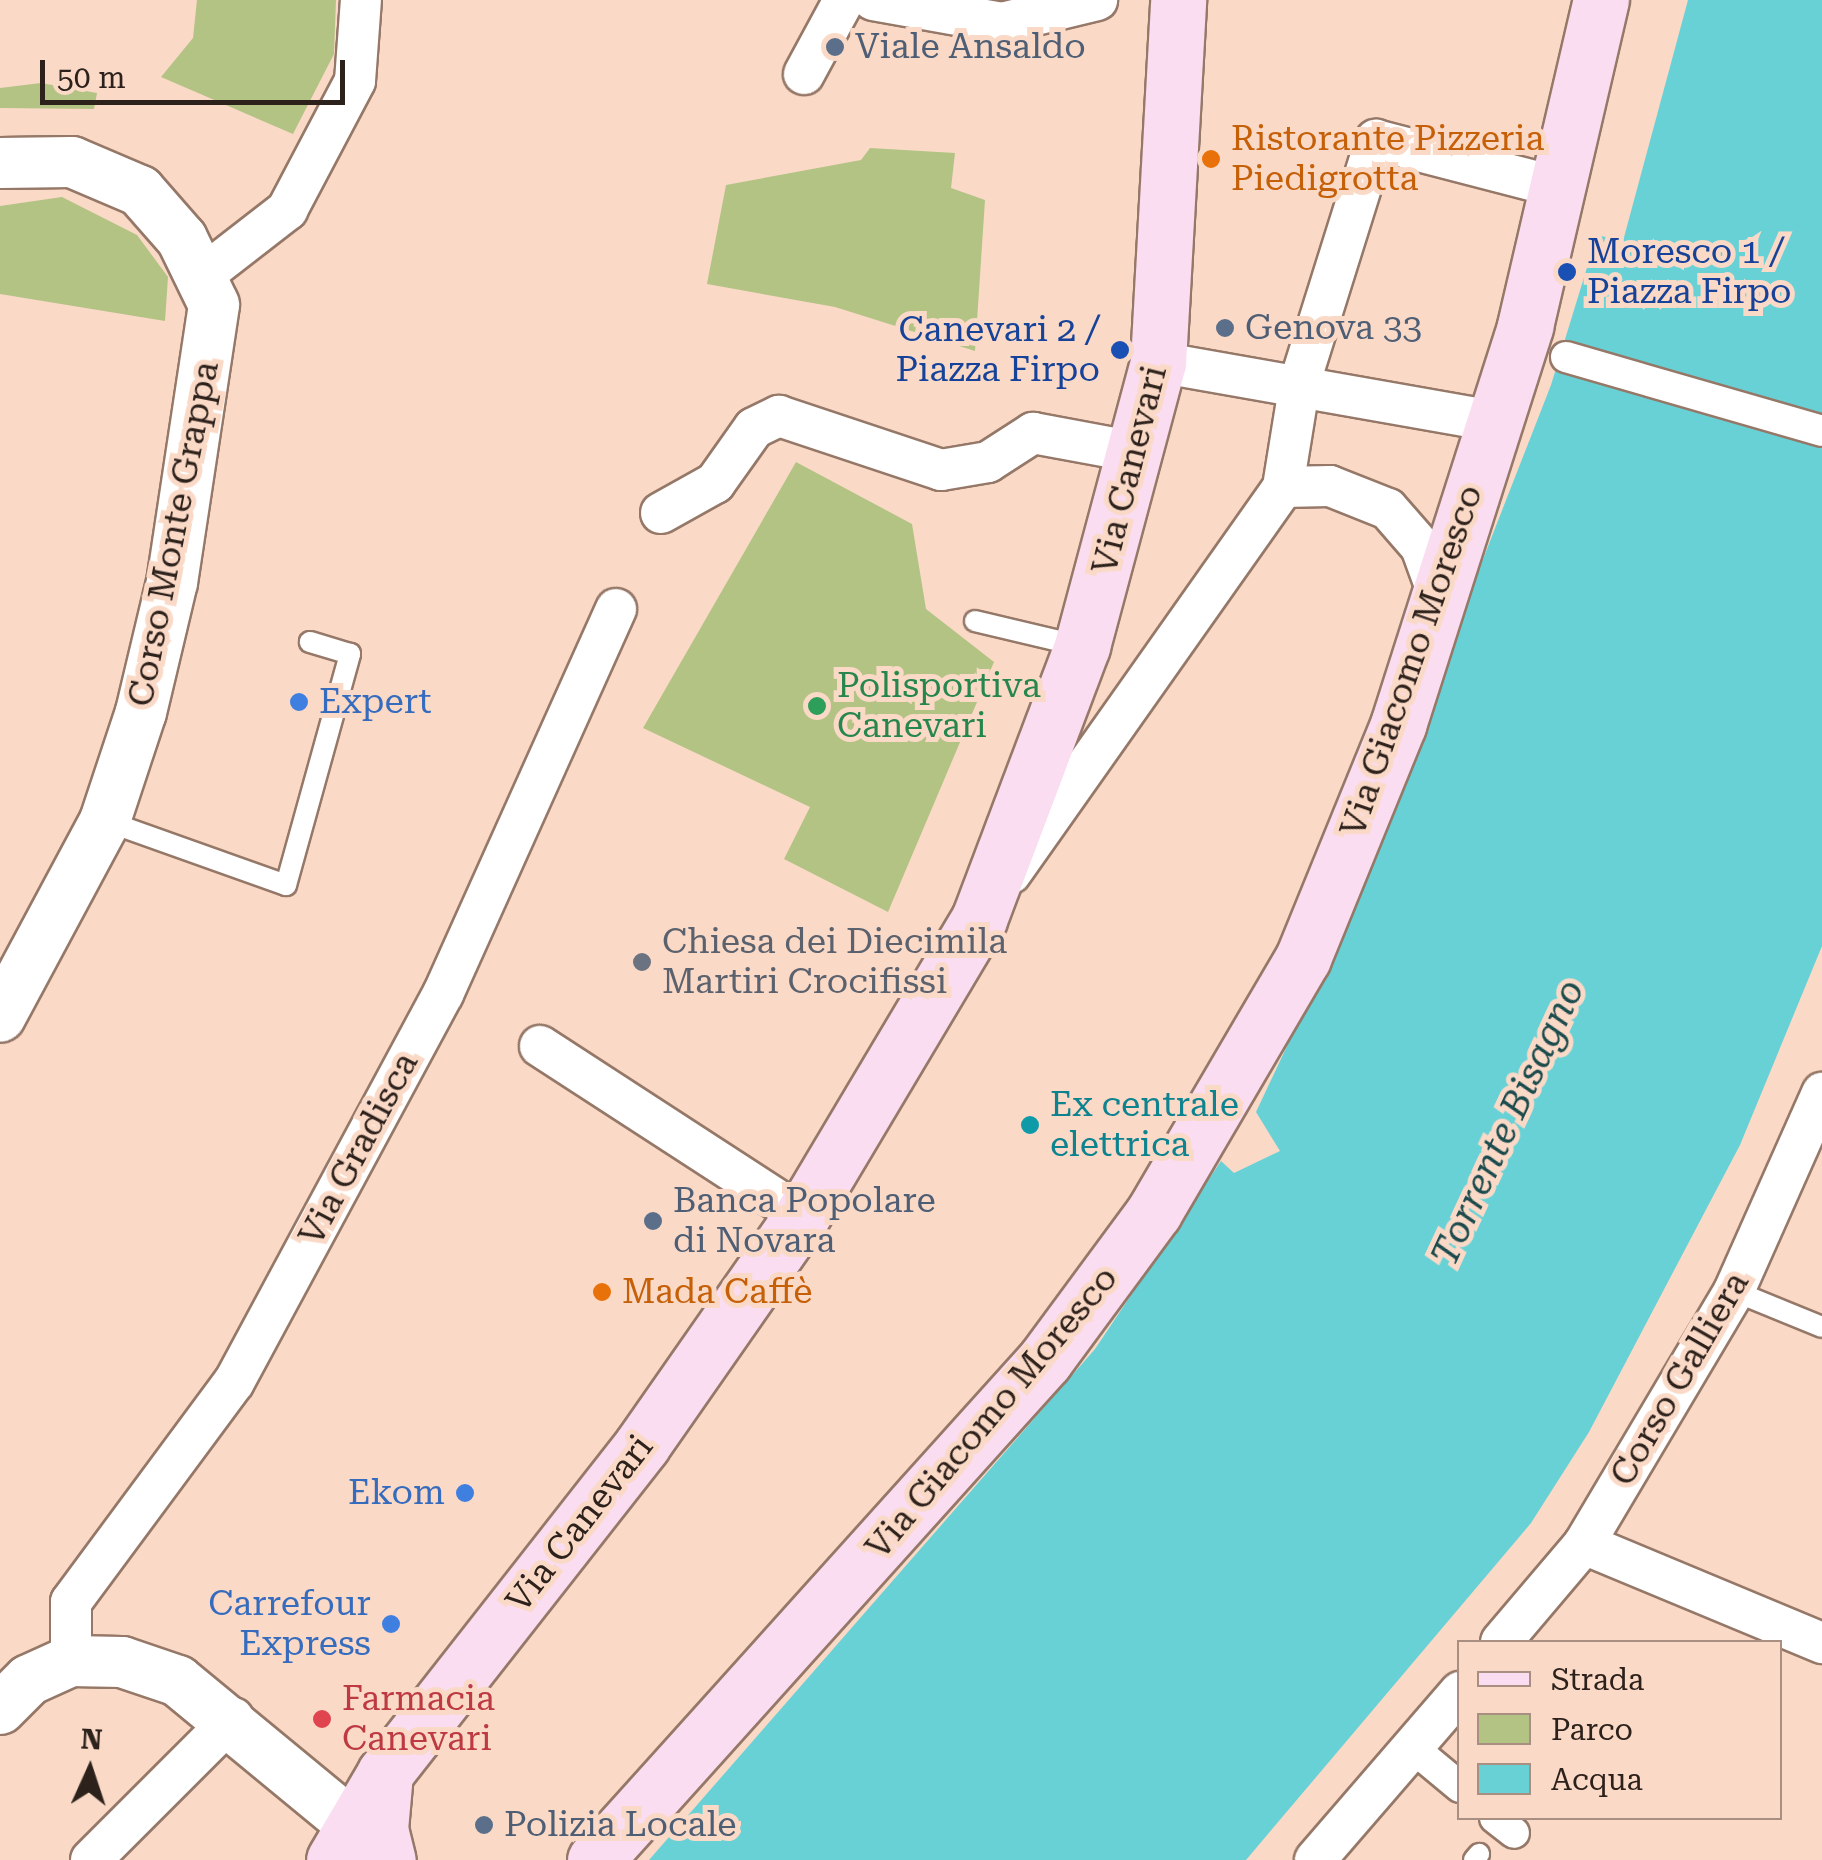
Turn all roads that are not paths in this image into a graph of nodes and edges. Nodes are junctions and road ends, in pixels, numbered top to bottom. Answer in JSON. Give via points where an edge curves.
{"nodes":[{"id":1,"x":361,"y":0,"type":"edge"},
{"id":2,"x":1097,"y":0,"type":"edge"},
{"id":3,"x":1178,"y":0,"type":"edge"},
{"id":4,"x":1601,"y":0,"type":"edge"},
{"id":5,"x":870,"y":1,"type":"edge"},
{"id":6,"x":804,"y":74,"type":"dead end"},
{"id":7,"x":0,"y":163,"type":"edge"},
{"id":8,"x":1561,"y":188,"type":"junction"},
{"id":9,"x":202,"y":276,"type":"junction"},
{"id":10,"x":1566,"y":357,"type":"dead end"},
{"id":11,"x":1158,"y":362,"type":"junction"},
{"id":12,"x":1300,"y":382,"type":"junction"},
{"id":13,"x":1494,"y":421,"type":"junction"},
{"id":14,"x":1822,"y":431,"type":"edge"},
{"id":15,"x":1136,"y":452,"type":"junction"},
{"id":16,"x":1283,"y":487,"type":"junction"},
{"id":17,"x":661,"y":512,"type":"dead end"},
{"id":18,"x":1437,"y":591,"type":"junction"},
{"id":19,"x":616,"y":610,"type":"dead end"},
{"id":20,"x":975,"y":621,"type":"dead end"},
{"id":21,"x":310,"y":642,"type":"dead end"},
{"id":22,"x":1082,"y":646,"type":"junction"},
{"id":23,"x":104,"y":821,"type":"junction"},
{"id":24,"x":979,"y":919,"type":"junction"},
{"id":25,"x":0,"y":1017,"type":"edge"},
{"id":26,"x":540,"y":1046,"type":"dead end"},
{"id":27,"x":1822,"y":1093,"type":"edge"},
{"id":28,"x":802,"y":1216,"type":"junction"},
{"id":29,"x":1734,"y":1291,"type":"junction"},
{"id":30,"x":1822,"y":1327,"type":"edge"},
{"id":31,"x":1584,"y":1544,"type":"junction"},
{"id":32,"x":1503,"y":1640,"type":"edge"},
{"id":33,"x":1822,"y":1643,"type":"edge"},
{"id":34,"x":71,"y":1661,"type":"junction"},
{"id":35,"x":1457,"y":1696,"type":"edge"},
{"id":36,"x":0,"y":1708,"type":"edge"},
{"id":37,"x":232,"y":1718,"type":"junction"},
{"id":38,"x":1413,"y":1748,"type":"junction"},
{"id":39,"x":1457,"y":1784,"type":"edge"},
{"id":40,"x":362,"y":1851,"type":"edge"},
{"id":41,"x":91,"y":1860,"type":"edge"},
{"id":42,"x":595,"y":1860,"type":"edge"},
{"id":43,"x":1315,"y":1860,"type":"edge"}],
"edges":[{"from":1,"to":9,"type":"street","via":[[355,81],[287,210]]},
{"from":2,"to":5,"type":"street","via":[[1002,23]]},
{"from":3,"to":11,"type":"main road","name":"Via Canevari"},
{"from":4,"to":8,"type":"main road","name":"Via Giacomo Moresco"},
{"from":5,"to":6,"type":"street"},
{"from":7,"to":9,"type":"street","name":"Corso Monte Grappa","via":[[72,162],[140,191]]},
{"from":8,"to":12,"type":"street","via":[[1376,140]]},
{"from":8,"to":13,"type":"main road","name":"Via Giacomo Moresco"},
{"from":9,"to":23,"type":"street","name":"Corso Monte Grappa","via":[[213,335],[172,582]]},
{"from":10,"to":14,"type":"street"},
{"from":11,"to":12,"type":"street"},
{"from":11,"to":15,"type":"main road","name":"Via Canevari"},
{"from":12,"to":13,"type":"street"},
{"from":12,"to":16,"type":"street"},
{"from":13,"to":18,"type":"main road","name":"Via Giacomo Moresco"},
{"from":15,"to":17,"type":"street","via":[[1033,433],[988,462],[940,470],[778,416],[754,428],[714,484]]},
{"from":15,"to":22,"type":"main road","name":"Via Canevari"},
{"from":16,"to":18,"type":"street","via":[[1330,486],[1388,509],[1421,547]]},
{"from":16,"to":24,"type":"street","name":"Via Canevari"},
{"from":18,"to":42,"type":"main road","name":"Via Giacomo Moresco","via":[[1398,725],[1303,958],[1154,1212],[1045,1360]]},
{"from":19,"to":34,"type":"street","name":"Via Gradisca","via":[[443,994],[234,1382],[72,1602]]},
{"from":20,"to":22,"type":"lane"},
{"from":21,"to":23,"type":"lane","via":[[350,654],[286,884]]},
{"from":22,"to":24,"type":"main road","name":"Via Canevari"},
{"from":23,"to":25,"type":"street","name":"Corso Monte Grappa"},
{"from":24,"to":28,"type":"main road","name":"Via Canevari"},
{"from":26,"to":28,"type":"street"},
{"from":27,"to":29,"type":"street","name":"Corso Galliera"},
{"from":28,"to":40,"type":"main road","name":"Via Canevari","via":[[642,1445],[385,1773]]},
{"from":29,"to":30,"type":"lane"},
{"from":29,"to":31,"type":"street","name":"Corso Galliera"},
{"from":31,"to":32,"type":"street","name":"Corso Galliera"},
{"from":31,"to":33,"type":"street"},
{"from":34,"to":36,"type":"street","via":[[29,1680]]},
{"from":34,"to":37,"type":"street","via":[[122,1662],[178,1682]]},
{"from":35,"to":38,"type":"street"},
{"from":37,"to":40,"type":"street"},
{"from":37,"to":41,"type":"street"},
{"from":38,"to":39,"type":"street"},
{"from":38,"to":43,"type":"street"}]}
